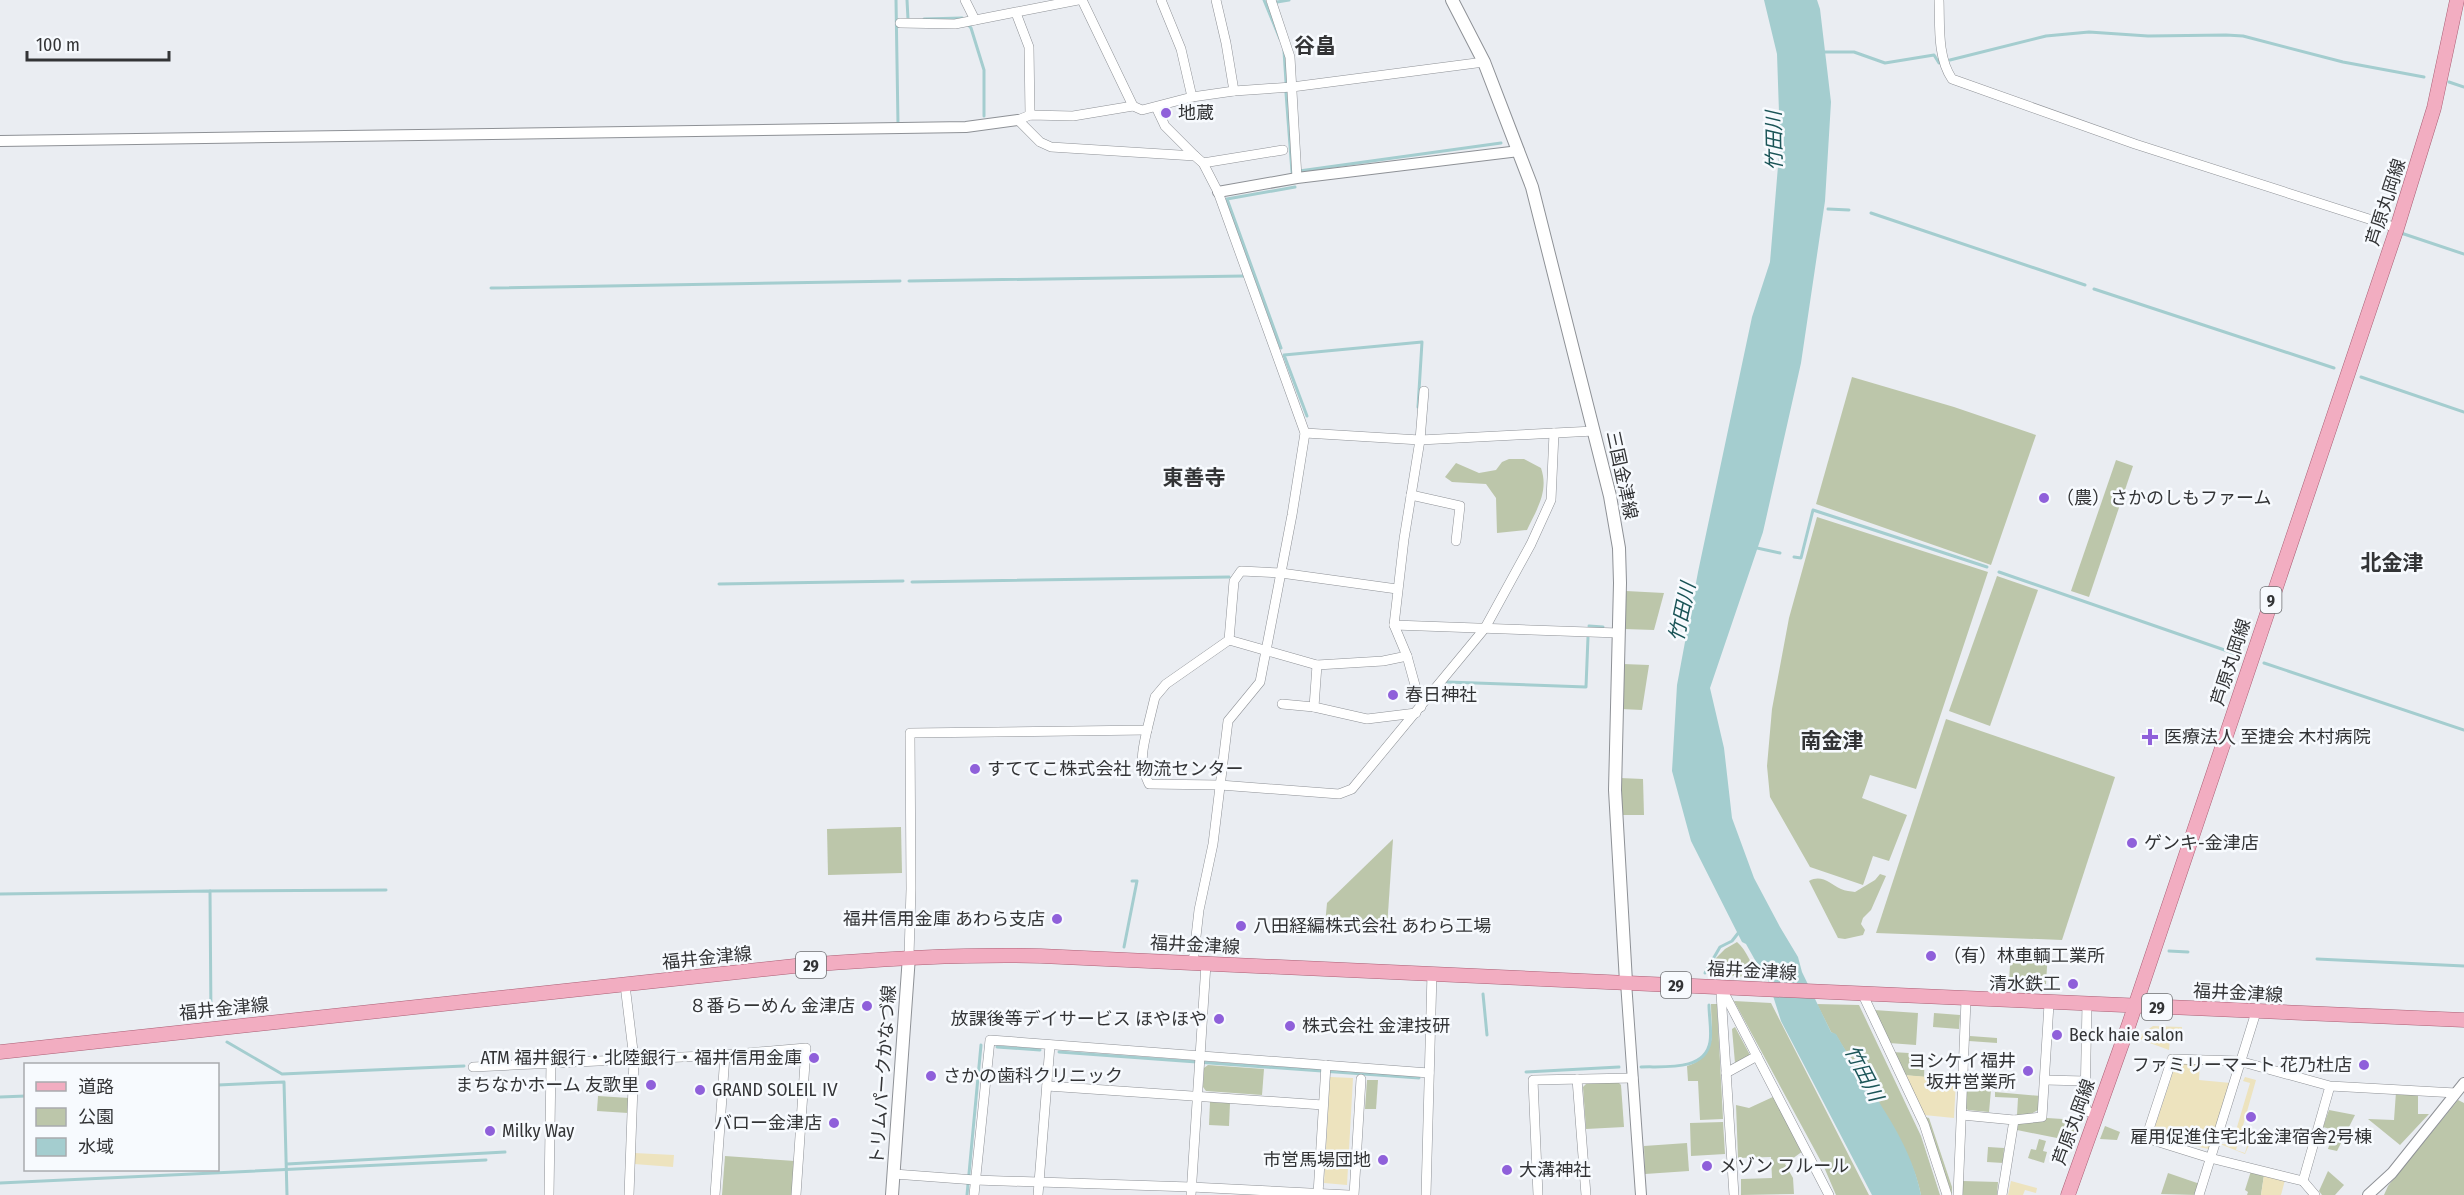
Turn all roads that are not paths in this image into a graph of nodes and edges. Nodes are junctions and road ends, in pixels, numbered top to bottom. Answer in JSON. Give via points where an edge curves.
{"nodes":[{"id":1,"x":965,"y":0,"type":"edge"},
{"id":2,"x":1080,"y":0,"type":"edge"},
{"id":3,"x":1161,"y":0,"type":"edge"},
{"id":4,"x":1216,"y":0,"type":"edge"},
{"id":5,"x":1271,"y":0,"type":"edge"},
{"id":6,"x":1452,"y":0,"type":"edge"},
{"id":7,"x":1939,"y":0,"type":"edge"},
{"id":8,"x":2457,"y":0,"type":"edge"},
{"id":9,"x":1016,"y":13,"type":"junction"},
{"id":10,"x":975,"y":20,"type":"junction"},
{"id":11,"x":900,"y":23,"type":"dead end"},
{"id":12,"x":1484,"y":62,"type":"junction"},
{"id":13,"x":1292,"y":87,"type":"junction"},
{"id":14,"x":1234,"y":91,"type":"junction"},
{"id":15,"x":1192,"y":97,"type":"junction"},
{"id":16,"x":1133,"y":106,"type":"junction"},
{"id":17,"x":1156,"y":107,"type":"junction"},
{"id":18,"x":1030,"y":115,"type":"junction"},
{"id":19,"x":1018,"y":120,"type":"junction"},
{"id":20,"x":0,"y":141,"type":"edge"},
{"id":21,"x":1282,"y":150,"type":"dead end"},
{"id":22,"x":1519,"y":151,"type":"junction"},
{"id":23,"x":1195,"y":156,"type":"junction"},
{"id":24,"x":1203,"y":163,"type":"junction"},
{"id":25,"x":1297,"y":178,"type":"junction"},
{"id":26,"x":1218,"y":192,"type":"junction"},
{"id":27,"x":2397,"y":228,"type":"junction"},
{"id":28,"x":1424,"y":391,"type":"dead end"},
{"id":29,"x":1594,"y":431,"type":"junction"},
{"id":30,"x":1305,"y":433,"type":"junction"},
{"id":31,"x":1554,"y":433,"type":"junction"},
{"id":32,"x":1420,"y":440,"type":"junction"},
{"id":33,"x":1411,"y":495,"type":"junction"},
{"id":34,"x":1456,"y":541,"type":"dead end"},
{"id":35,"x":1281,"y":573,"type":"junction"},
{"id":36,"x":1397,"y":589,"type":"junction"},
{"id":37,"x":1394,"y":625,"type":"junction"},
{"id":38,"x":1485,"y":628,"type":"junction"},
{"id":39,"x":1618,"y":633,"type":"junction"},
{"id":40,"x":1229,"y":640,"type":"junction"},
{"id":41,"x":1267,"y":650,"type":"junction"},
{"id":42,"x":1407,"y":656,"type":"junction"},
{"id":43,"x":1317,"y":665,"type":"junction"},
{"id":44,"x":1282,"y":704,"type":"dead end"},
{"id":45,"x":1314,"y":707,"type":"junction"},
{"id":46,"x":1419,"y":710,"type":"junction"},
{"id":47,"x":1148,"y":730,"type":"junction"},
{"id":48,"x":1220,"y":785,"type":"junction"},
{"id":49,"x":909,"y":956,"type":"junction"},
{"id":50,"x":1199,"y":963,"type":"junction"},
{"id":51,"x":1432,"y":973,"type":"junction"},
{"id":52,"x":1626,"y":982,"type":"junction"},
{"id":53,"x":625,"y":985,"type":"junction"},
{"id":54,"x":1724,"y":988,"type":"junction"},
{"id":55,"x":1863,"y":995,"type":"junction"},
{"id":56,"x":1966,"y":1000,"type":"junction"},
{"id":57,"x":2049,"y":1004,"type":"junction"},
{"id":58,"x":2086,"y":1004,"type":"junction"},
{"id":59,"x":2135,"y":1006,"type":"junction"},
{"id":60,"x":2256,"y":1012,"type":"junction"},
{"id":61,"x":2464,"y":1020,"type":"edge"},
{"id":62,"x":1050,"y":1045,"type":"junction"},
{"id":63,"x":0,"y":1052,"type":"edge"},
{"id":64,"x":724,"y":1055,"type":"junction"},
{"id":65,"x":1200,"y":1056,"type":"junction"},
{"id":66,"x":1757,"y":1056,"type":"junction"},
{"id":67,"x":634,"y":1059,"type":"junction"},
{"id":68,"x":2240,"y":1061,"type":"junction"},
{"id":69,"x":551,"y":1063,"type":"junction"},
{"id":70,"x":1326,"y":1065,"type":"junction"},
{"id":71,"x":473,"y":1067,"type":"dead end"},
{"id":72,"x":1429,"y":1072,"type":"junction"},
{"id":73,"x":1726,"y":1073,"type":"junction"},
{"id":74,"x":1633,"y":1078,"type":"junction"},
{"id":75,"x":1361,"y":1079,"type":"dead end"},
{"id":76,"x":1577,"y":1079,"type":"junction"},
{"id":77,"x":2045,"y":1080,"type":"junction"},
{"id":78,"x":2085,"y":1081,"type":"junction"},
{"id":79,"x":2464,"y":1083,"type":"edge"},
{"id":80,"x":1047,"y":1086,"type":"junction"},
{"id":81,"x":2330,"y":1086,"type":"junction"},
{"id":82,"x":2456,"y":1093,"type":"junction"},
{"id":83,"x":1197,"y":1097,"type":"junction"},
{"id":84,"x":1323,"y":1105,"type":"junction"},
{"id":85,"x":1962,"y":1115,"type":"junction"},
{"id":86,"x":2096,"y":1115,"type":"junction"},
{"id":87,"x":2014,"y":1120,"type":"junction"},
{"id":88,"x":2210,"y":1158,"type":"junction"},
{"id":89,"x":894,"y":1174,"type":"junction"},
{"id":90,"x":975,"y":1180,"type":"junction"},
{"id":91,"x":2303,"y":1181,"type":"junction"},
{"id":92,"x":1039,"y":1182,"type":"junction"},
{"id":93,"x":1191,"y":1191,"type":"edge"},
{"id":94,"x":1278,"y":1194,"type":"edge"},
{"id":95,"x":1318,"y":1194,"type":"edge"},
{"id":96,"x":549,"y":1195,"type":"edge"},
{"id":97,"x":629,"y":1195,"type":"edge"},
{"id":98,"x":715,"y":1195,"type":"edge"},
{"id":99,"x":796,"y":1195,"type":"edge"},
{"id":100,"x":892,"y":1195,"type":"edge"},
{"id":101,"x":974,"y":1195,"type":"edge"},
{"id":102,"x":1038,"y":1195,"type":"edge"},
{"id":103,"x":1337,"y":1195,"type":"edge"},
{"id":104,"x":1349,"y":1195,"type":"edge"},
{"id":105,"x":1354,"y":1195,"type":"edge"},
{"id":106,"x":1426,"y":1195,"type":"edge"},
{"id":107,"x":1538,"y":1195,"type":"edge"},
{"id":108,"x":1586,"y":1195,"type":"edge"},
{"id":109,"x":1641,"y":1195,"type":"edge"},
{"id":110,"x":1734,"y":1195,"type":"edge"},
{"id":111,"x":1830,"y":1195,"type":"edge"},
{"id":112,"x":1947,"y":1195,"type":"edge"},
{"id":113,"x":1958,"y":1195,"type":"edge"},
{"id":114,"x":2002,"y":1195,"type":"edge"},
{"id":115,"x":2068,"y":1195,"type":"edge"},
{"id":116,"x":2199,"y":1195,"type":"edge"},
{"id":117,"x":2315,"y":1195,"type":"edge"},
{"id":118,"x":2368,"y":1195,"type":"edge"}],
"edges":[{"from":1,"to":10,"type":"street"},
{"from":2,"to":9,"type":"street"},
{"from":2,"to":16,"type":"street"},
{"from":3,"to":15,"type":"street","via":[[1181,49]]},
{"from":4,"to":14,"type":"street"},
{"from":5,"to":13,"type":"street","via":[[1290,57]]},
{"from":6,"to":12,"type":"main road","name":"三国金津線"},
{"from":7,"to":27,"type":"street","via":[[1941,41],[1946,70],[1952,79],[2135,144]]},
{"from":8,"to":27,"type":"main road","name":"芦原丸岡線","number":"9","via":[[2434,108]]},
{"from":9,"to":10,"type":"street"},
{"from":9,"to":18,"type":"street","via":[[1029,47]]},
{"from":10,"to":11,"type":"street","via":[[955,24]]},
{"from":12,"to":13,"type":"street"},
{"from":12,"to":22,"type":"main road","name":"三国金津線"},
{"from":13,"to":14,"type":"street"},
{"from":13,"to":25,"type":"street"},
{"from":14,"to":15,"type":"street"},
{"from":15,"to":17,"type":"street"},
{"from":16,"to":17,"type":"street","via":[[1142,110]]},
{"from":16,"to":18,"type":"street","via":[[1074,116]]},
{"from":17,"to":23,"type":"street","via":[[1165,126]]},
{"from":18,"to":19,"type":"street"},
{"from":19,"to":20,"type":"street","via":[[966,127]]},
{"from":19,"to":23,"type":"street","via":[[1040,142],[1051,147]]},
{"from":21,"to":24,"type":"street"},
{"from":22,"to":25,"type":"street"},
{"from":22,"to":29,"type":"main road","name":"三国金津線","via":[[1541,218]]},
{"from":23,"to":24,"type":"street"},
{"from":24,"to":26,"type":"street"},
{"from":25,"to":26,"type":"street"},
{"from":26,"to":30,"type":"street"},
{"from":27,"to":59,"type":"main road","name":"芦原丸岡線","number":"9"},
{"from":28,"to":32,"type":"street"},
{"from":29,"to":31,"type":"street"},
{"from":29,"to":39,"type":"main road","name":"三国金津線","via":[[1619,548]]},
{"from":30,"to":32,"type":"street"},
{"from":30,"to":35,"type":"street"},
{"from":31,"to":32,"type":"street"},
{"from":31,"to":38,"type":"street","via":[[1551,500]]},
{"from":32,"to":33,"type":"street"},
{"from":33,"to":34,"type":"street","via":[[1460,506]]},
{"from":33,"to":36,"type":"street"},
{"from":35,"to":36,"type":"street"},
{"from":35,"to":40,"type":"street","via":[[1241,571],[1234,581]]},
{"from":35,"to":41,"type":"street"},
{"from":36,"to":37,"type":"street"},
{"from":37,"to":38,"type":"street"},
{"from":37,"to":42,"type":"street"},
{"from":38,"to":39,"type":"street"},
{"from":38,"to":46,"type":"street"},
{"from":39,"to":52,"type":"main road","name":"三国金津線","via":[[1614,790]]},
{"from":40,"to":41,"type":"street"},
{"from":40,"to":47,"type":"street","via":[[1166,684],[1155,697]]},
{"from":41,"to":43,"type":"street"},
{"from":41,"to":48,"type":"street","via":[[1260,682],[1228,721]]},
{"from":42,"to":43,"type":"street"},
{"from":42,"to":46,"type":"street"},
{"from":43,"to":45,"type":"street"},
{"from":44,"to":45,"type":"street"},
{"from":45,"to":46,"type":"street","via":[[1367,719]]},
{"from":46,"to":48,"type":"street","via":[[1352,789],[1339,794]]},
{"from":47,"to":48,"type":"street","via":[[1141,759],[1149,784]]},
{"from":47,"to":49,"type":"street","via":[[910,733]]},
{"from":48,"to":50,"type":"street","via":[[1199,910]]},
{"from":49,"to":50,"type":"main road","name":"福井金津線","number":"29","via":[[1041,956]]},
{"from":49,"to":53,"type":"main road","name":"福井金津線","number":"29"},
{"from":49,"to":89,"type":"main road","name":"トリムパークかなづ線"},
{"from":50,"to":51,"type":"main road","name":"福井金津線","number":"29"},
{"from":50,"to":65,"type":"street"},
{"from":51,"to":52,"type":"main road","name":"福井金津線","number":"29"},
{"from":51,"to":72,"type":"street"},
{"from":52,"to":54,"type":"main road","name":"福井金津線","number":"29"},
{"from":52,"to":74,"type":"street"},
{"from":53,"to":63,"type":"main road","name":"福井金津線","number":"29"},
{"from":53,"to":67,"type":"street"},
{"from":54,"to":55,"type":"main road","name":"福井金津線","number":"29"},
{"from":54,"to":66,"type":"street"},
{"from":54,"to":73,"type":"street"},
{"from":55,"to":56,"type":"main road","name":"福井金津線","number":"29"},
{"from":55,"to":112,"type":"street","via":[[1924,1124]]},
{"from":56,"to":57,"type":"main road","name":"福井金津線","number":"29"},
{"from":56,"to":85,"type":"street"},
{"from":57,"to":58,"type":"main road","name":"福井金津線","number":"29"},
{"from":57,"to":77,"type":"street"},
{"from":58,"to":59,"type":"main road","name":"福井金津線","number":"29"},
{"from":58,"to":78,"type":"street"},
{"from":59,"to":60,"type":"main road","name":"福井金津線","number":"29"},
{"from":59,"to":86,"type":"main road","name":"芦原丸岡線","number":"9"},
{"from":60,"to":61,"type":"main road","name":"福井金津線","number":"29"},
{"from":60,"to":68,"type":"street"},
{"from":62,"to":65,"type":"street"},
{"from":62,"to":80,"type":"street"},
{"from":62,"to":90,"type":"street","via":[[990,1040]]},
{"from":64,"to":67,"type":"street"},
{"from":64,"to":98,"type":"street"},
{"from":64,"to":99,"type":"street","via":[[806,1048]]},
{"from":65,"to":70,"type":"street"},
{"from":65,"to":83,"type":"street"},
{"from":66,"to":73,"type":"street"},
{"from":66,"to":111,"type":"street"},
{"from":67,"to":69,"type":"street"},
{"from":67,"to":97,"type":"street"},
{"from":68,"to":81,"type":"street"},
{"from":68,"to":88,"type":"street"},
{"from":68,"to":88,"type":"street","via":[[2172,1059],[2146,1138]]},
{"from":69,"to":71,"type":"street"},
{"from":69,"to":96,"type":"street"},
{"from":70,"to":72,"type":"street"},
{"from":70,"to":84,"type":"street"},
{"from":72,"to":106,"type":"street"},
{"from":73,"to":110,"type":"street"},
{"from":74,"to":76,"type":"street"},
{"from":74,"to":109,"type":"street"},
{"from":75,"to":105,"type":"street"},
{"from":76,"to":107,"type":"street","via":[[1533,1080]]},
{"from":76,"to":108,"type":"street"},
{"from":77,"to":78,"type":"street"},
{"from":77,"to":87,"type":"street","via":[[2042,1117]]},
{"from":78,"to":86,"type":"street","via":[[2087,1111]]},
{"from":79,"to":82,"type":"street"},
{"from":80,"to":83,"type":"street"},
{"from":80,"to":92,"type":"street"},
{"from":81,"to":82,"type":"street"},
{"from":81,"to":91,"type":"street"},
{"from":82,"to":118,"type":"street","via":[[2392,1173]]},
{"from":83,"to":84,"type":"street"},
{"from":83,"to":93,"type":"street"},
{"from":84,"to":95,"type":"street"},
{"from":85,"to":87,"type":"street"},
{"from":85,"to":113,"type":"street"},
{"from":86,"to":115,"type":"main road","name":"芦原丸岡線","number":"9"},
{"from":87,"to":114,"type":"street"},
{"from":88,"to":91,"type":"street"},
{"from":88,"to":116,"type":"street"},
{"from":89,"to":90,"type":"street"},
{"from":89,"to":100,"type":"main road","name":"トリムパークかなづ線"},
{"from":90,"to":92,"type":"street"},
{"from":90,"to":101,"type":"street"},
{"from":91,"to":117,"type":"street"},
{"from":92,"to":93,"type":"street"},
{"from":92,"to":102,"type":"street"},
{"from":93,"to":94,"type":"street"},
{"from":94,"to":95,"type":"street"},
{"from":95,"to":103,"type":"street"},
{"from":103,"to":104,"type":"street"}]}
